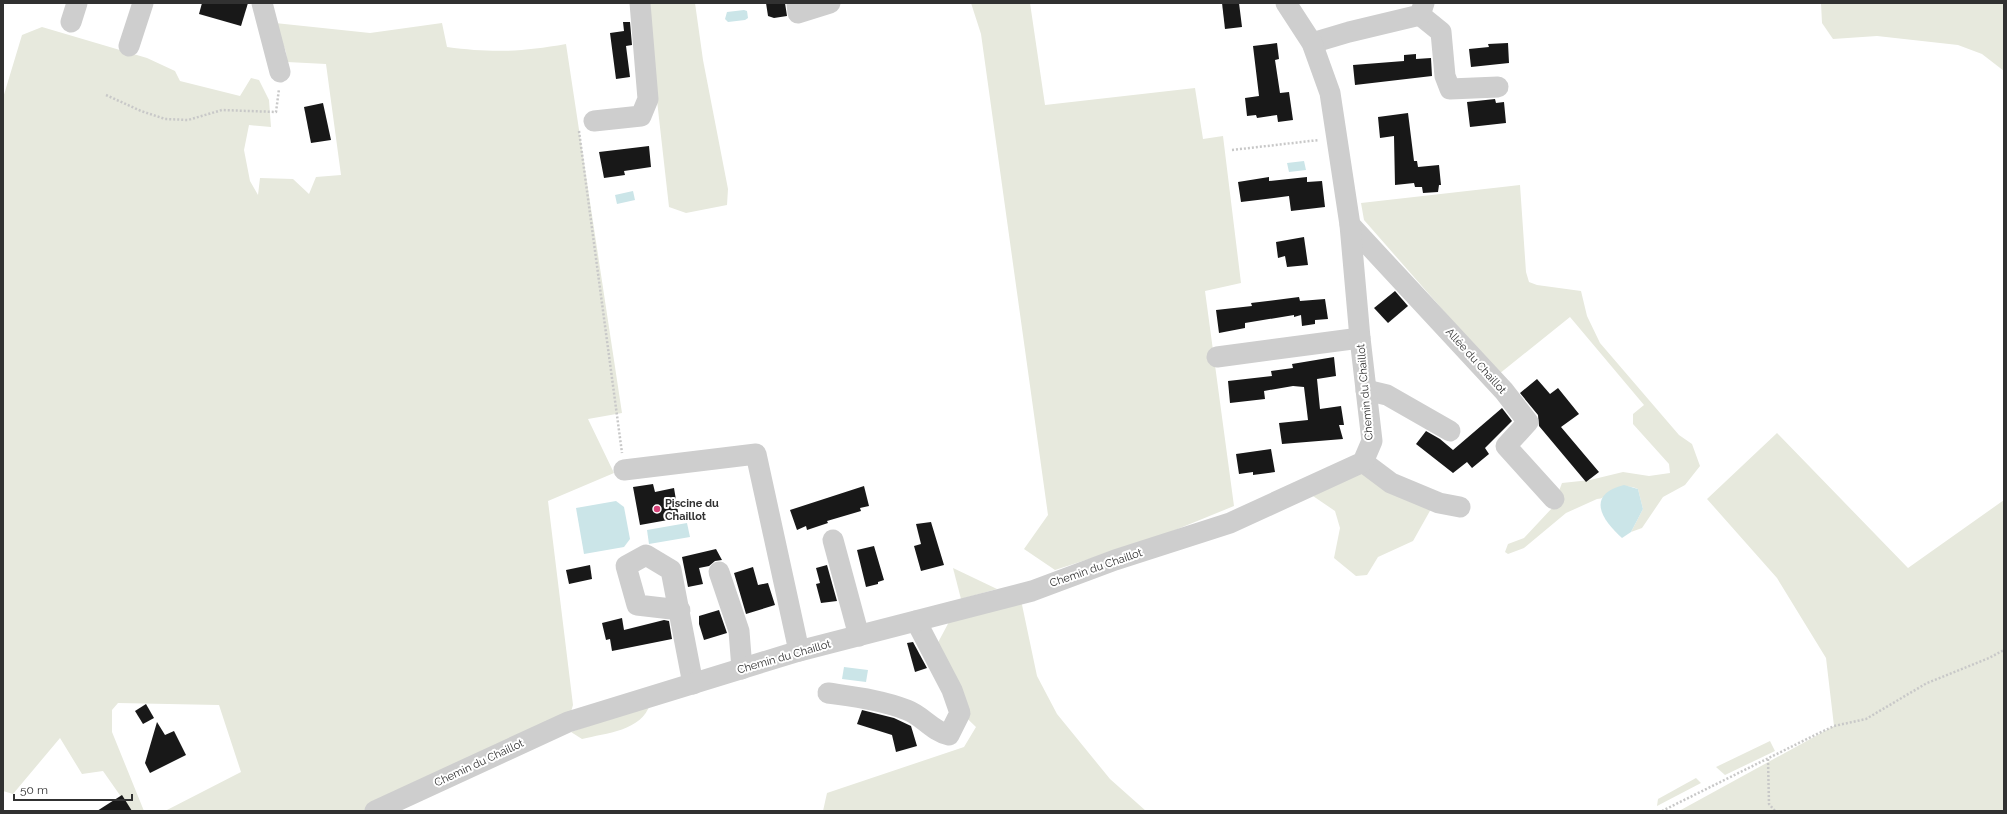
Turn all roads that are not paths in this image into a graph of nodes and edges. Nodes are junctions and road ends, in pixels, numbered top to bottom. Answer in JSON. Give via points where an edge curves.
{"nodes":[{"id":1,"x":143,"y":3,"type":"edge"},
{"id":2,"x":262,"y":3,"type":"edge"},
{"id":3,"x":640,"y":3,"type":"edge"},
{"id":4,"x":830,"y":3,"type":"edge"},
{"id":5,"x":1286,"y":3,"type":"edge"},
{"id":6,"x":797,"y":8,"type":"edge"},
{"id":7,"x":1422,"y":9,"type":"edge"},
{"id":8,"x":1312,"y":43,"type":"junction"},
{"id":9,"x":129,"y":46,"type":"dead end"},
{"id":10,"x":280,"y":72,"type":"road end"},
{"id":11,"x":1498,"y":87,"type":"dead end"},
{"id":12,"x":594,"y":121,"type":"road end"},
{"id":13,"x":1350,"y":225,"type":"junction"},
{"id":14,"x":1360,"y":338,"type":"junction"},
{"id":15,"x":1217,"y":357,"type":"dead end"},
{"id":16,"x":1366,"y":390,"type":"junction"},
{"id":17,"x":1450,"y":432,"type":"dead end"},
{"id":18,"x":1363,"y":462,"type":"junction"},
{"id":19,"x":624,"y":470,"type":"road end"},
{"id":20,"x":1554,"y":499,"type":"dead end"},
{"id":21,"x":1460,"y":507,"type":"dead end"},
{"id":22,"x":833,"y":540,"type":"dead end"},
{"id":23,"x":719,"y":572,"type":"dead end"},
{"id":24,"x":680,"y":610,"type":"dead end"},
{"id":25,"x":916,"y":621,"type":"junction"},
{"id":26,"x":859,"y":636,"type":"junction"},
{"id":27,"x":799,"y":651,"type":"junction"},
{"id":28,"x":742,"y":669,"type":"junction"},
{"id":29,"x":692,"y":684,"type":"junction"},
{"id":30,"x":828,"y":693,"type":"dead end"},
{"id":31,"x":375,"y":811,"type":"edge"}],
"edges":[{"from":1,"to":9,"type":"street"},
{"from":2,"to":10,"type":"street"},
{"from":3,"to":12,"type":"street","via":[[648,100],[640,116]]},
{"from":4,"to":6,"type":"street"},
{"from":5,"to":8,"type":"street","name":"Chemin du Chaillot"},
{"from":7,"to":8,"type":"street"},
{"from":7,"to":11,"type":"street","via":[[1441,32],[1445,76],[1450,89]]},
{"from":8,"to":13,"type":"street","name":"Chemin du Chaillot","via":[[1330,93]]},
{"from":13,"to":14,"type":"street","name":"Chemin du Chaillot"},
{"from":13,"to":20,"type":"street","name":"Allée du Chaillot","via":[[1504,391],[1528,422],[1506,446]]},
{"from":14,"to":15,"type":"street"},
{"from":14,"to":16,"type":"street","name":"Chemin du Chaillot"},
{"from":16,"to":17,"type":"street","via":[[1387,395]]},
{"from":16,"to":18,"type":"street","name":"Chemin du Chaillot","via":[[1372,441]]},
{"from":18,"to":21,"type":"street","via":[[1391,483],[1439,503]]},
{"from":18,"to":25,"type":"street","name":"Chemin du Chaillot","via":[[1230,523],[1032,590]]},
{"from":19,"to":27,"type":"street","via":[[756,454]]},
{"from":22,"to":26,"type":"street"},
{"from":23,"to":28,"type":"street","via":[[739,631]]},
{"from":24,"to":29,"type":"street"},
{"from":25,"to":26,"type":"street","name":"Chemin du Chaillot"},
{"from":25,"to":30,"type":"street","via":[[952,690],[960,713],[949,735],[940,733],[909,710],[866,698]]},
{"from":26,"to":27,"type":"street","name":"Chemin du Chaillot"},
{"from":27,"to":28,"type":"street","name":"Chemin du Chaillot"},
{"from":28,"to":29,"type":"street","name":"Chemin du Chaillot"},
{"from":29,"to":31,"type":"street","name":"Chemin du Chaillot","via":[[568,722]]}]}
